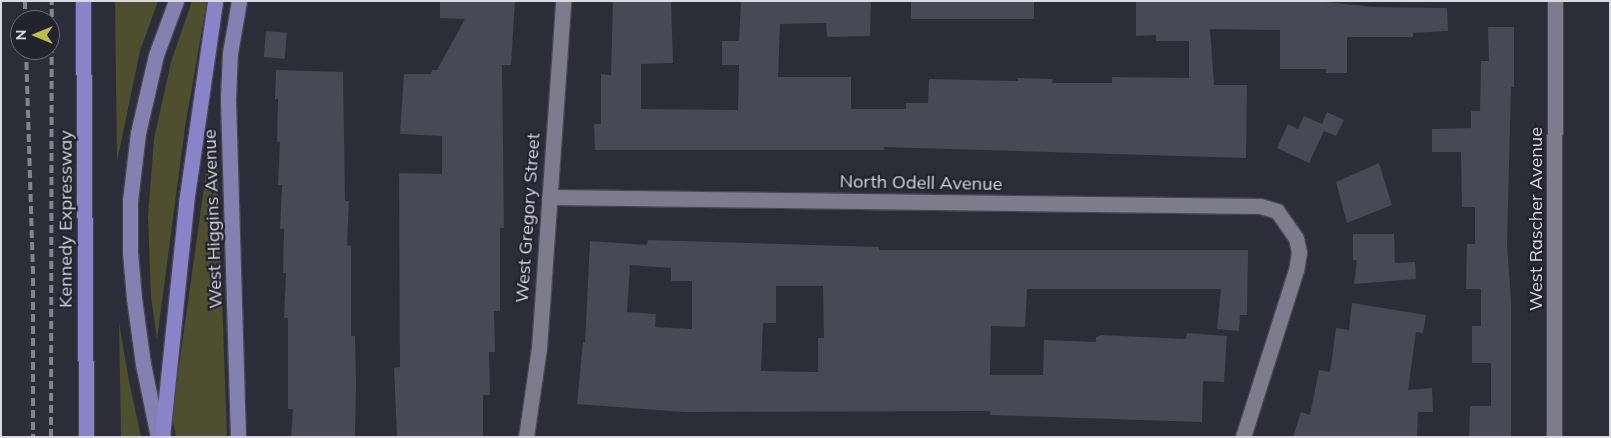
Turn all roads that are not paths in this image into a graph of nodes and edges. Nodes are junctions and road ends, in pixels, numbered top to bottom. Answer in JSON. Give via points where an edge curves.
{"nodes":[{"id":1,"x":83,"y":1,"type":"edge"},
{"id":2,"x":176,"y":1,"type":"edge"},
{"id":3,"x":215,"y":1,"type":"edge"},
{"id":4,"x":238,"y":1,"type":"edge"},
{"id":5,"x":563,"y":1,"type":"edge"},
{"id":6,"x":1555,"y":1,"type":"edge"},
{"id":7,"x":549,"y":197,"type":"junction"},
{"id":8,"x":86,"y":437,"type":"edge"},
{"id":9,"x":158,"y":437,"type":"edge"},
{"id":10,"x":162,"y":437,"type":"edge"},
{"id":11,"x":238,"y":437,"type":"edge"},
{"id":12,"x":526,"y":437,"type":"edge"},
{"id":13,"x":1244,"y":437,"type":"edge"},
{"id":14,"x":1554,"y":437,"type":"edge"}],
"edges":[{"from":1,"to":8,"type":"highway","name":"Kennedy Expressway"},
{"from":2,"to":9,"type":"main road","via":[[156,56],[138,133],[130,201],[130,252],[143,364]]},
{"from":3,"to":10,"type":"highway","via":[[186,203]]},
{"from":4,"to":11,"type":"main road","name":"West Higgins Avenue","via":[[230,53],[228,98]]},
{"from":5,"to":7,"type":"street","name":"West Gregory Street"},
{"from":6,"to":14,"type":"street","name":"West Rascher Avenue"},
{"from":7,"to":12,"type":"street","name":"West Gregory Street","via":[[539,348]]},
{"from":7,"to":13,"type":"street","name":"North Odell Avenue","via":[[1260,206],[1277,212],[1288,223],[1299,252]]}]}
